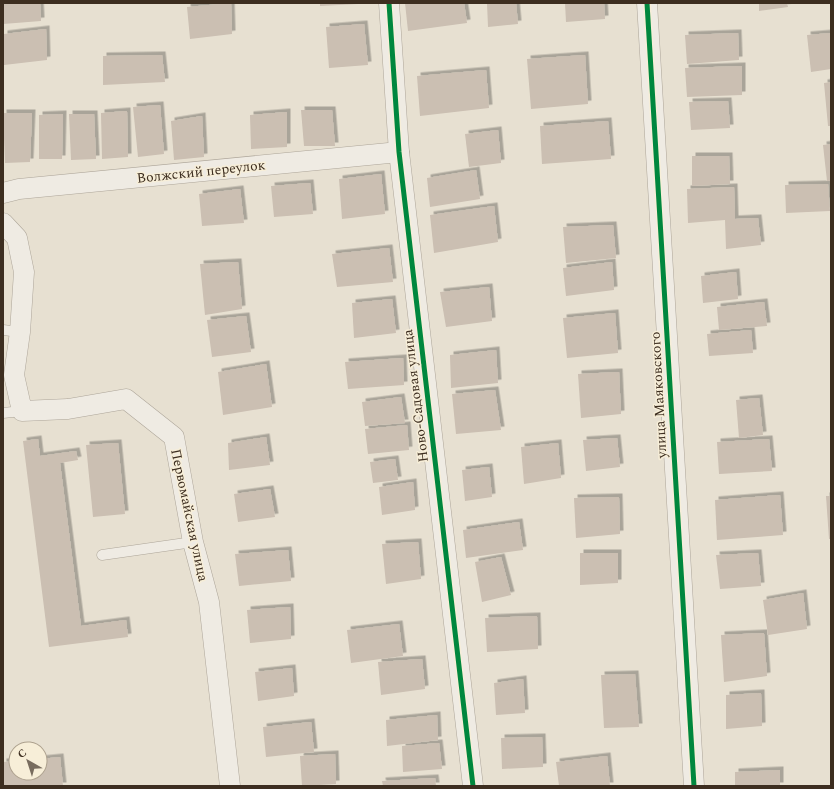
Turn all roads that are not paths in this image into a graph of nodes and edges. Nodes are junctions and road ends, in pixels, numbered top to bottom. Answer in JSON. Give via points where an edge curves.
{"nodes":[{"id":1,"x":389,"y":3,"type":"edge"},
{"id":2,"x":647,"y":3,"type":"edge"},
{"id":3,"x":399,"y":152,"type":"junction"},
{"id":4,"x":3,"y":193,"type":"edge"},
{"id":5,"x":3,"y":223,"type":"edge"},
{"id":6,"x":11,"y":331,"type":"edge"},
{"id":7,"x":22,"y":411,"type":"junction"},
{"id":8,"x":3,"y":414,"type":"edge"},
{"id":9,"x":193,"y":542,"type":"junction"},
{"id":10,"x":102,"y":555,"type":"dead end"},
{"id":11,"x":230,"y":786,"type":"edge"},
{"id":12,"x":473,"y":786,"type":"edge"},
{"id":13,"x":694,"y":786,"type":"edge"}],
"edges":[{"from":1,"to":3,"type":"street","name":"Ново-Садовая улица"},
{"from":2,"to":13,"type":"street","name":"улица Маяковского"},
{"from":3,"to":4,"type":"street","name":"Волжский переулок","via":[[18,189]]},
{"from":3,"to":12,"type":"street","name":"Ново-Садовая улица"},
{"from":5,"to":6,"type":"street","via":[[17,238],[24,272]]},
{"from":6,"to":7,"type":"street","via":[[14,375]]},
{"from":7,"to":8,"type":"lane"},
{"from":7,"to":9,"type":"street","name":"Первомайская улица","via":[[68,409],[126,399],[174,436]]},
{"from":9,"to":10,"type":"lane"},
{"from":9,"to":11,"type":"street","name":"Первомайская улица","via":[[209,602]]}]}
